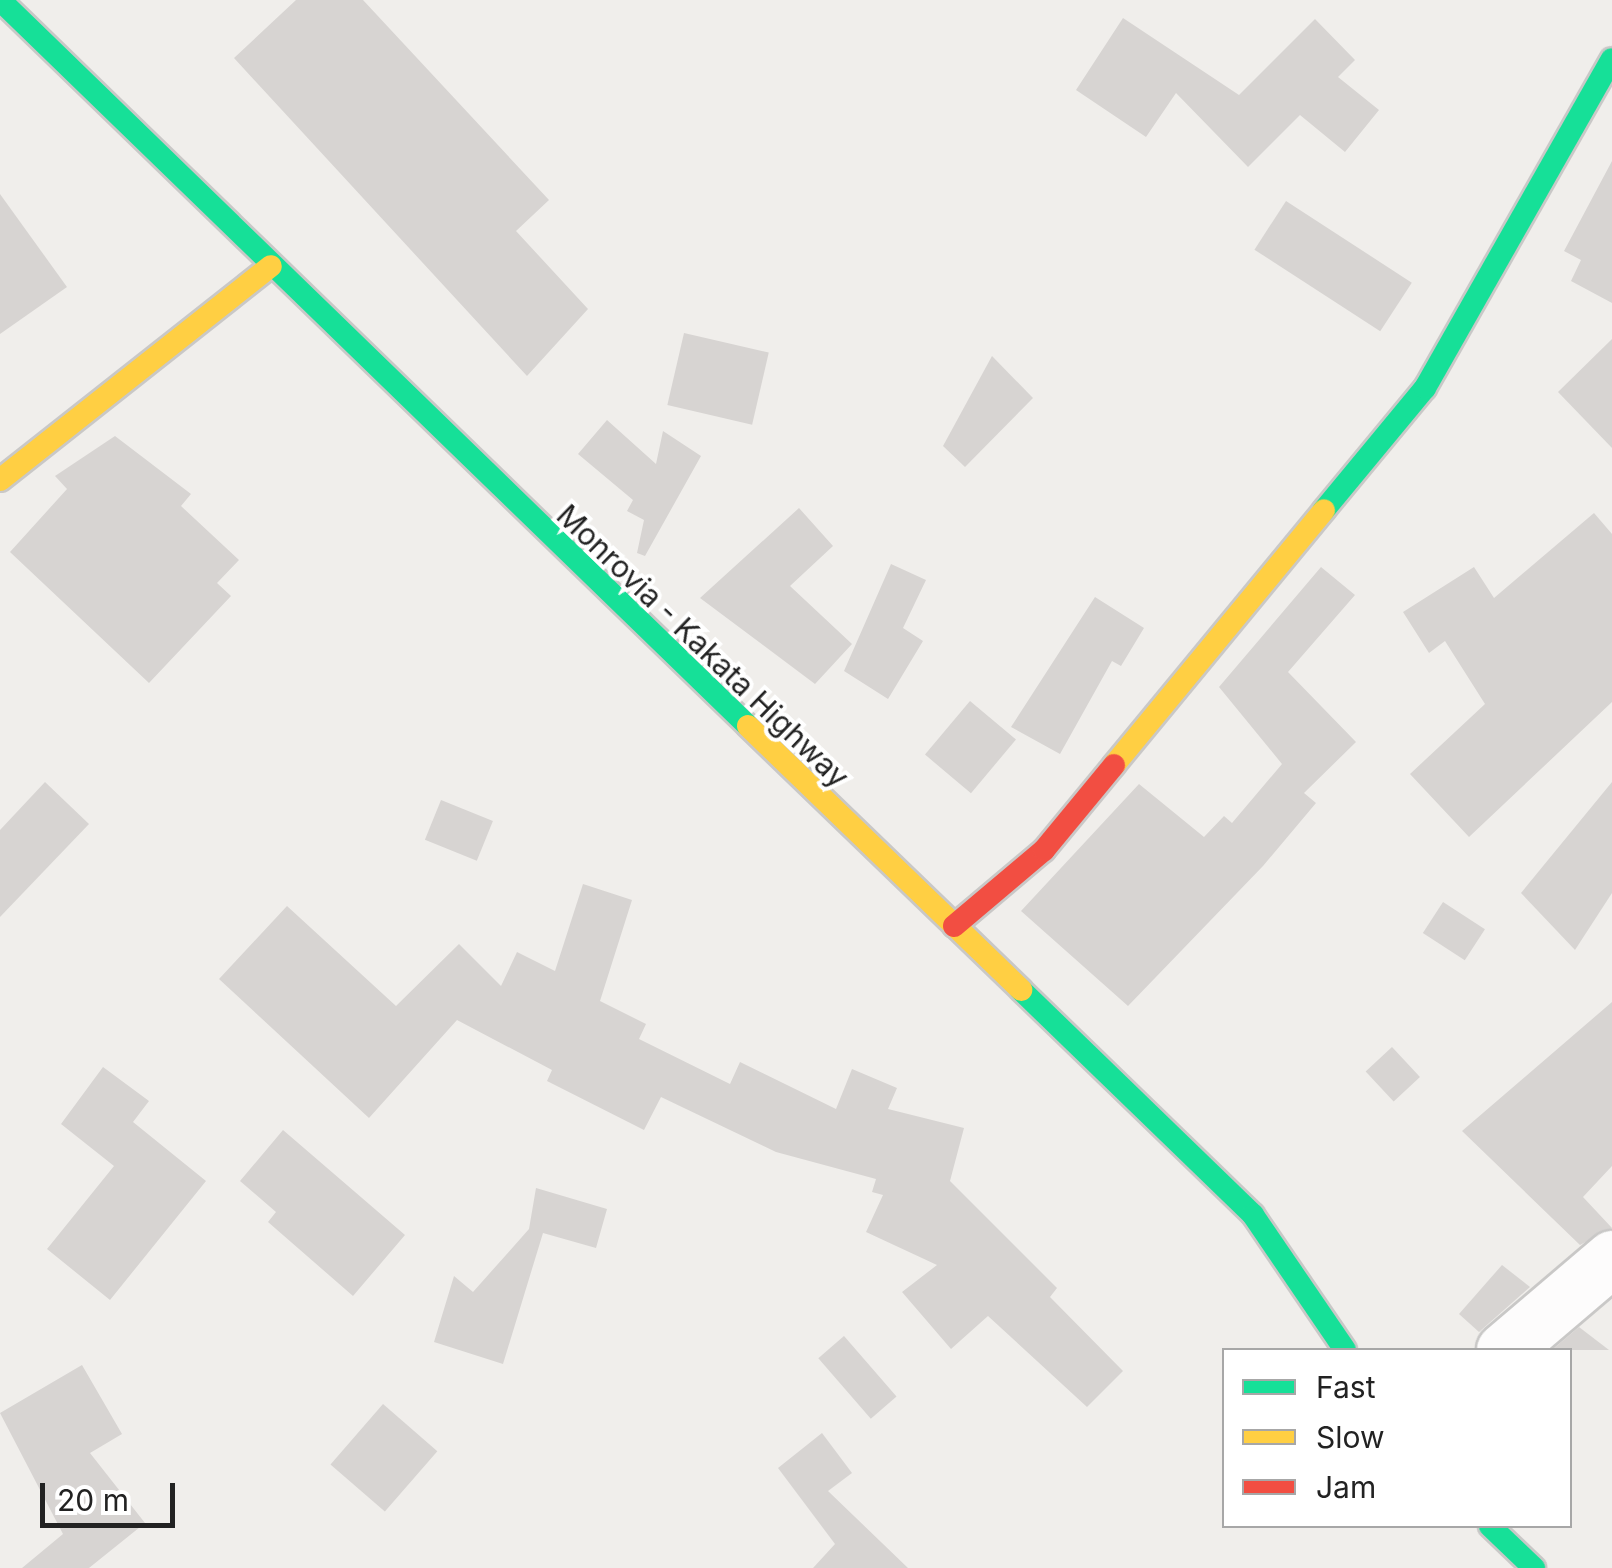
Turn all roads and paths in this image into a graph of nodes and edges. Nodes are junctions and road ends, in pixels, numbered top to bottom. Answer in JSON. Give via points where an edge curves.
{"nodes":[{"id":1,"x":0,"y":0,"type":"edge"},
{"id":2,"x":1612,"y":59,"type":"edge"},
{"id":3,"x":272,"y":266,"type":"junction"},
{"id":4,"x":0,"y":480,"type":"edge"},
{"id":5,"x":954,"y":926,"type":"junction"},
{"id":6,"x":1612,"y":1258,"type":"edge"},
{"id":7,"x":1344,"y":1348,"type":"edge"},
{"id":8,"x":1506,"y":1348,"type":"edge"},
{"id":9,"x":1492,"y":1528,"type":"edge"},
{"id":10,"x":1534,"y":1568,"type":"edge"}],
"edges":[{"from":1,"to":3,"type":"main road","name":"Monrovia - Kakata Highway"},
{"from":2,"to":5,"type":"main road","via":[[1426,388],[1044,850]]},
{"from":3,"to":4,"type":"main road"},
{"from":3,"to":5,"type":"main road","name":"Monrovia - Kakata Highway"},
{"from":5,"to":7,"type":"main road","name":"Monrovia - Kakata Highway","via":[[1252,1215]]},
{"from":6,"to":8,"type":"street"},
{"from":9,"to":10,"type":"main road"}]}
